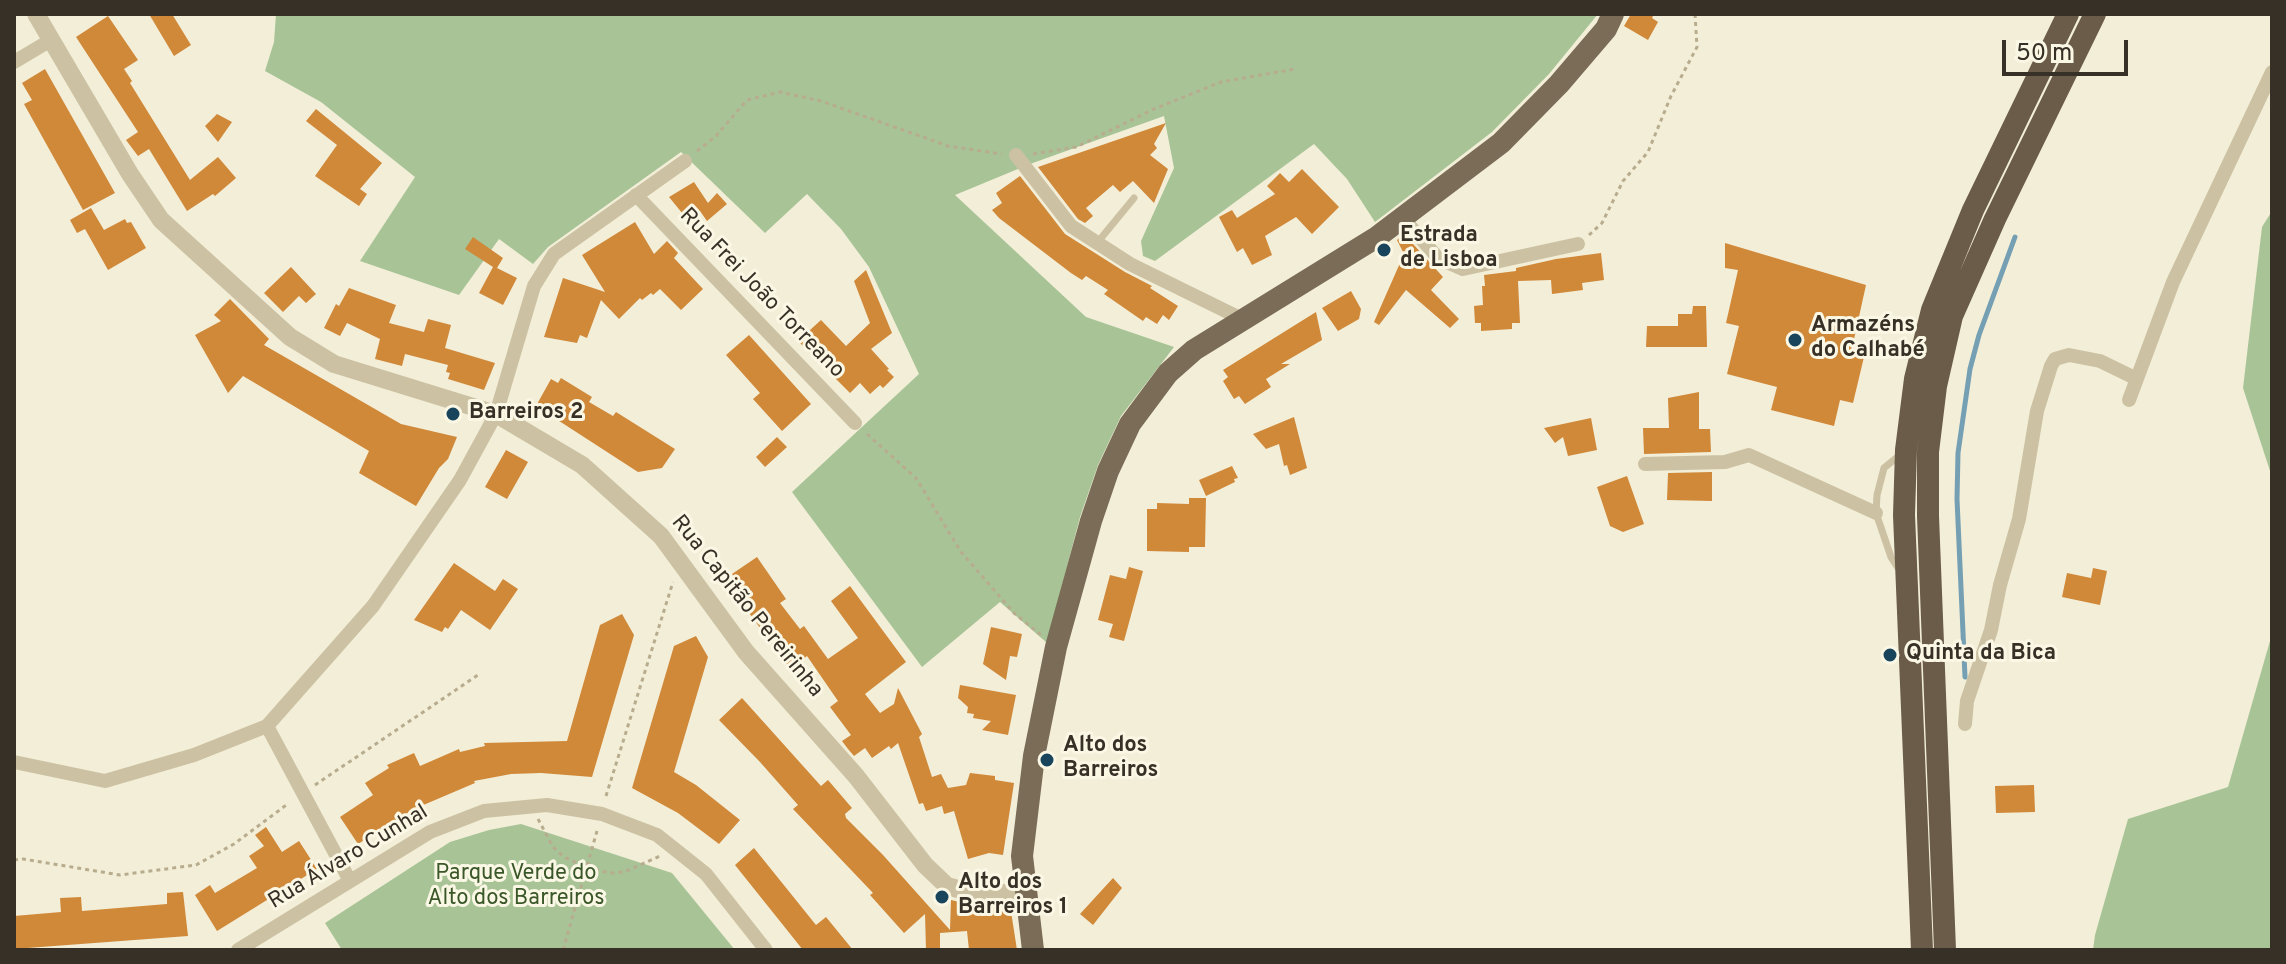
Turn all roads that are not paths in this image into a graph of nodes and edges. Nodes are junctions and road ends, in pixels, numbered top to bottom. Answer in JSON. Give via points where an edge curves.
{"nodes":[{"id":1,"x":36,"y":14,"type":"edge"},
{"id":2,"x":1613,"y":14,"type":"edge"},
{"id":3,"x":2068,"y":14,"type":"edge"},
{"id":4,"x":2095,"y":14,"type":"edge"},
{"id":5,"x":51,"y":40,"type":"junction"},
{"id":6,"x":14,"y":62,"type":"edge"},
{"id":7,"x":2272,"y":72,"type":"edge"},
{"id":8,"x":1016,"y":155,"type":"road end"},
{"id":9,"x":685,"y":161,"type":"road end"},
{"id":10,"x":636,"y":195,"type":"junction"},
{"id":11,"x":1134,"y":198,"type":"dead end"},
{"id":12,"x":1403,"y":218,"type":"junction"},
{"id":13,"x":1097,"y":243,"type":"junction"},
{"id":14,"x":1578,"y":244,"type":"road end"},
{"id":15,"x":1242,"y":319,"type":"junction"},
{"id":16,"x":2137,"y":379,"type":"junction"},
{"id":17,"x":2129,"y":400,"type":"dead end"},
{"id":18,"x":496,"y":414,"type":"junction"},
{"id":19,"x":855,"y":423,"type":"road end"},
{"id":20,"x":1906,"y":450,"type":"junction"},
{"id":21,"x":1645,"y":464,"type":"dead end"},
{"id":22,"x":1876,"y":513,"type":"junction"},
{"id":23,"x":1907,"y":582,"type":"junction"},
{"id":24,"x":1965,"y":724,"type":"dead end"},
{"id":25,"x":267,"y":726,"type":"junction"},
{"id":26,"x":14,"y":762,"type":"edge"},
{"id":27,"x":350,"y":881,"type":"junction"},
{"id":28,"x":1026,"y":894,"type":"junction"},
{"id":29,"x":238,"y":950,"type":"edge"},
{"id":30,"x":766,"y":950,"type":"edge"},
{"id":31,"x":1033,"y":950,"type":"edge"},
{"id":32,"x":1922,"y":950,"type":"edge"},
{"id":33,"x":1945,"y":950,"type":"edge"}],
"edges":[{"from":1,"to":5,"type":"street","name":"Rua Capitão Pereirinha"},
{"from":2,"to":12,"type":"main road","via":[[1559,84],[1501,143]]},
{"from":3,"to":20,"type":"highway","via":[[1973,210],[1932,310],[1915,379]]},
{"from":4,"to":33,"type":"highway","via":[[1952,316],[1936,386],[1928,516]]},
{"from":5,"to":6,"type":"street"},
{"from":5,"to":18,"type":"street","name":"Rua Capitão Pereirinha","via":[[161,220],[290,337],[334,364]]},
{"from":7,"to":16,"type":"street","via":[[2173,282]]},
{"from":8,"to":13,"type":"street","via":[[1071,226]]},
{"from":9,"to":10,"type":"street"},
{"from":10,"to":18,"type":"street","via":[[554,254],[534,286]]},
{"from":10,"to":19,"type":"street","name":"Rua Frei João Torreano"},
{"from":11,"to":13,"type":"lane"},
{"from":12,"to":14,"type":"street","via":[[1438,258],[1463,269]]},
{"from":12,"to":15,"type":"main road"},
{"from":13,"to":15,"type":"street"},
{"from":15,"to":28,"type":"main road","via":[[1168,373],[1130,424],[1108,471],[1056,647],[1034,756],[1022,856]]},
{"from":16,"to":17,"type":"street"},
{"from":16,"to":24,"type":"street","via":[[2100,361],[2069,355],[2051,366],[2037,411],[2019,519]]},
{"from":18,"to":25,"type":"street","via":[[460,480],[373,606]]},
{"from":18,"to":28,"type":"street","name":"Rua Capitão Pereirinha","via":[[582,465],[661,536],[746,652],[947,886]]},
{"from":20,"to":22,"type":"lane","via":[[1884,468]]},
{"from":20,"to":23,"type":"highway"},
{"from":21,"to":22,"type":"street","via":[[1725,462],[1749,455]]},
{"from":22,"to":23,"type":"lane","via":[[1891,557]]},
{"from":23,"to":32,"type":"highway"},
{"from":25,"to":26,"type":"street","via":[[105,781]]},
{"from":25,"to":27,"type":"street"},
{"from":27,"to":29,"type":"street","name":"Rua Álvaro Cunhal"},
{"from":27,"to":30,"type":"street","name":"Rua Álvaro Cunhal","via":[[430,832],[484,811],[547,805],[602,814],[657,835],[706,874]]},
{"from":28,"to":31,"type":"main road"}]}
